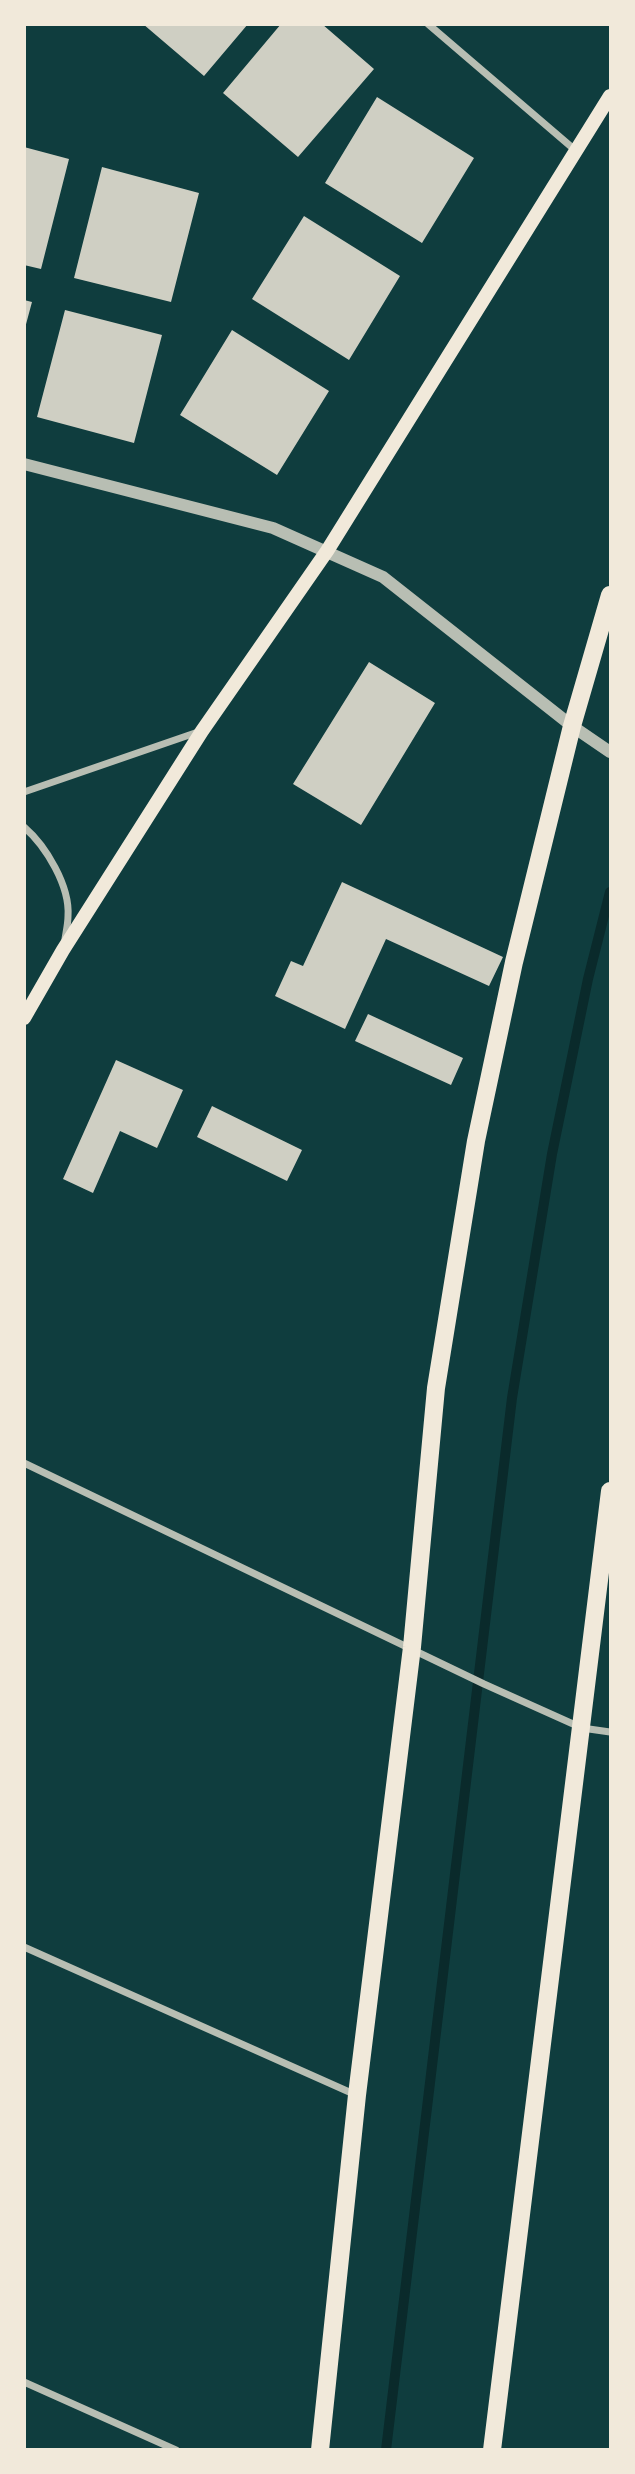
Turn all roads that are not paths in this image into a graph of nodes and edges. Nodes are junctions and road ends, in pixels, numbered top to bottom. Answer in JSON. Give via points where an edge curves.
{"nodes":[{"id":1,"x":428,"y":24,"type":"edge"},
{"id":2,"x":611,"y":96,"type":"edge"},
{"id":3,"x":575,"y":150,"type":"junction"},
{"id":4,"x":24,"y":464,"type":"edge"},
{"id":5,"x":327,"y":551,"type":"junction"},
{"id":6,"x":611,"y":595,"type":"edge"},
{"id":7,"x":572,"y":726,"type":"junction"},
{"id":8,"x":202,"y":731,"type":"junction"},
{"id":9,"x":608,"y":750,"type":"edge"},
{"id":10,"x":24,"y":792,"type":"edge"},
{"id":11,"x":24,"y":827,"type":"edge"},
{"id":12,"x":63,"y":950,"type":"junction"},
{"id":13,"x":24,"y":1018,"type":"edge"},
{"id":14,"x":24,"y":1463,"type":"edge"},
{"id":15,"x":611,"y":1491,"type":"edge"},
{"id":16,"x":412,"y":1647,"type":"junction"},
{"id":17,"x":582,"y":1728,"type":"junction"},
{"id":18,"x":611,"y":1732,"type":"edge"},
{"id":19,"x":24,"y":1947,"type":"edge"},
{"id":20,"x":357,"y":2095,"type":"junction"},
{"id":21,"x":24,"y":2382,"type":"edge"},
{"id":22,"x":176,"y":2449,"type":"edge"},
{"id":23,"x":320,"y":2449,"type":"edge"},
{"id":24,"x":492,"y":2449,"type":"edge"}],
"edges":[{"from":1,"to":3,"type":"street"},
{"from":2,"to":3,"type":"main road"},
{"from":3,"to":5,"type":"main road"},
{"from":4,"to":5,"type":"street","via":[[273,528]]},
{"from":5,"to":7,"type":"street","via":[[383,577]]},
{"from":5,"to":8,"type":"main road"},
{"from":6,"to":7,"type":"main road"},
{"from":7,"to":9,"type":"street"},
{"from":7,"to":16,"type":"main road","via":[[514,962],[477,1140],[436,1388]]},
{"from":8,"to":10,"type":"street"},
{"from":8,"to":12,"type":"main road"},
{"from":11,"to":12,"type":"street","via":[[38,838],[54,865],[66,898]]},
{"from":12,"to":13,"type":"main road"},
{"from":14,"to":16,"type":"street"},
{"from":15,"to":17,"type":"main road"},
{"from":16,"to":17,"type":"street"},
{"from":16,"to":20,"type":"main road"},
{"from":17,"to":18,"type":"street"},
{"from":17,"to":24,"type":"main road"},
{"from":19,"to":20,"type":"street"},
{"from":20,"to":23,"type":"main road"},
{"from":21,"to":22,"type":"street"}]}
